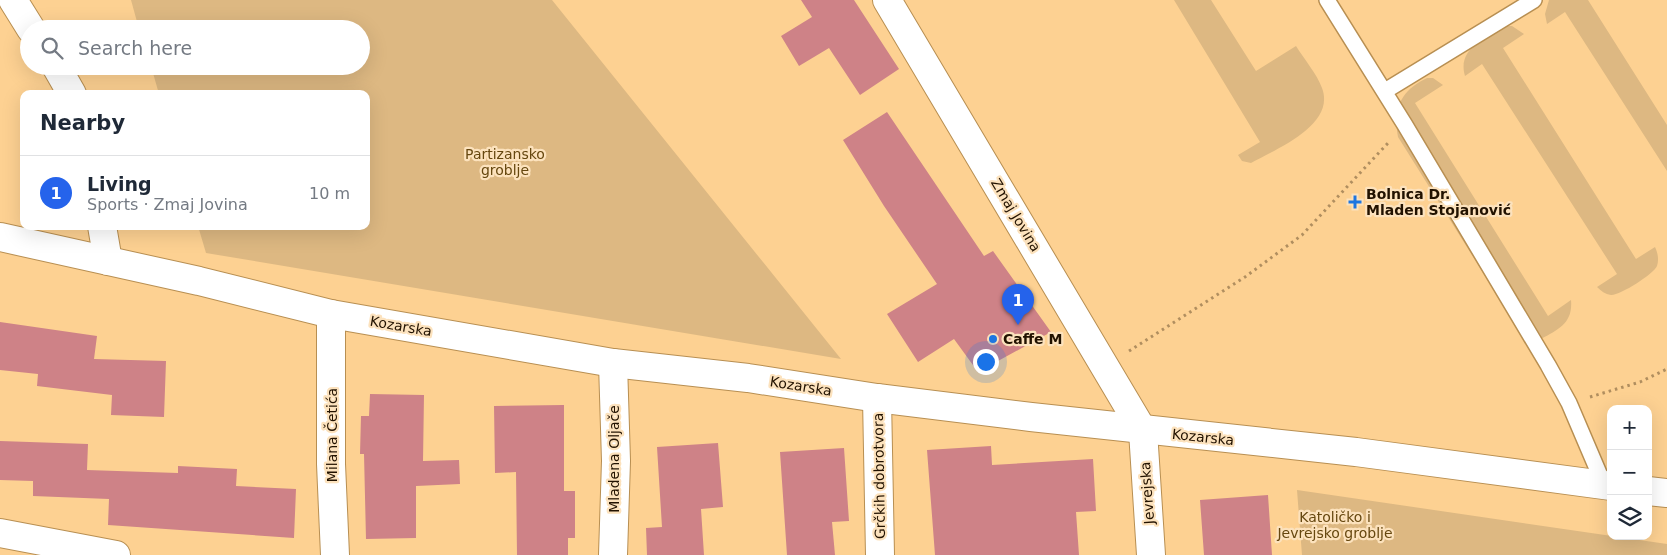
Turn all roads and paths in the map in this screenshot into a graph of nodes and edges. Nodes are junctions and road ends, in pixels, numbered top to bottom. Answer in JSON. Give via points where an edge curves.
{"nodes":[{"id":1,"x":13,"y":0,"type":"edge"},
{"id":2,"x":887,"y":0,"type":"edge"},
{"id":3,"x":1327,"y":0,"type":"edge"},
{"id":4,"x":1534,"y":0,"type":"edge"},
{"id":5,"x":25,"y":20,"type":"edge"},
{"id":6,"x":61,"y":75,"type":"edge"},
{"id":7,"x":70,"y":90,"type":"edge"},
{"id":8,"x":1385,"y":91,"type":"junction"},
{"id":9,"x":1405,"y":125,"type":"junction"},
{"id":10,"x":103,"y":230,"type":"edge"},
{"id":11,"x":0,"y":237,"type":"edge"},
{"id":12,"x":108,"y":260,"type":"junction"},
{"id":13,"x":331,"y":314,"type":"junction"},
{"id":14,"x":613,"y":363,"type":"junction"},
{"id":15,"x":1106,"y":366,"type":"junction"},
{"id":16,"x":1667,"y":369,"type":"edge"},
{"id":17,"x":877,"y":398,"type":"junction"},
{"id":18,"x":1569,"y":404,"type":"junction"},
{"id":19,"x":1143,"y":431,"type":"junction"},
{"id":20,"x":1607,"y":486,"type":"edge"},
{"id":21,"x":1652,"y":491,"type":"edge"},
{"id":22,"x":1667,"y":493,"type":"edge"},
{"id":23,"x":0,"y":533,"type":"edge"},
{"id":24,"x":116,"y":555,"type":"edge"},
{"id":25,"x":334,"y":555,"type":"edge"},
{"id":26,"x":613,"y":555,"type":"edge"},
{"id":27,"x":880,"y":555,"type":"edge"},
{"id":28,"x":1151,"y":555,"type":"edge"}],
"edges":[{"from":1,"to":5,"type":"street"},
{"from":2,"to":15,"type":"street","name":"Zmaj Jovina"},
{"from":3,"to":8,"type":"lane"},
{"from":4,"to":8,"type":"lane"},
{"from":6,"to":7,"type":"street"},
{"from":8,"to":9,"type":"lane"},
{"from":9,"to":15,"type":"path","via":[[1302,235],[1246,277]]},
{"from":9,"to":18,"type":"lane"},
{"from":10,"to":12,"type":"street"},
{"from":11,"to":12,"type":"street","name":"Kozarska"},
{"from":12,"to":13,"type":"street","name":"Kozarska"},
{"from":13,"to":14,"type":"street","name":"Kozarska"},
{"from":13,"to":25,"type":"street","name":"Milana Četića"},
{"from":14,"to":17,"type":"street","name":"Kozarska","via":[[748,378]]},
{"from":14,"to":26,"type":"street","name":"Mladena Oljače","via":[[616,461]]},
{"from":15,"to":19,"type":"street","name":"Zmaj Jovina"},
{"from":16,"to":18,"type":"path","via":[[1640,382]]},
{"from":17,"to":19,"type":"street","name":"Kozarska"},
{"from":17,"to":27,"type":"street","name":"Grčkih dobrotvora"},
{"from":18,"to":20,"type":"lane"},
{"from":19,"to":20,"type":"street","name":"Kozarska","via":[[1356,452]]},
{"from":19,"to":28,"type":"street","name":"Jevrejska"},
{"from":21,"to":22,"type":"street"},
{"from":23,"to":24,"type":"street"}]}
